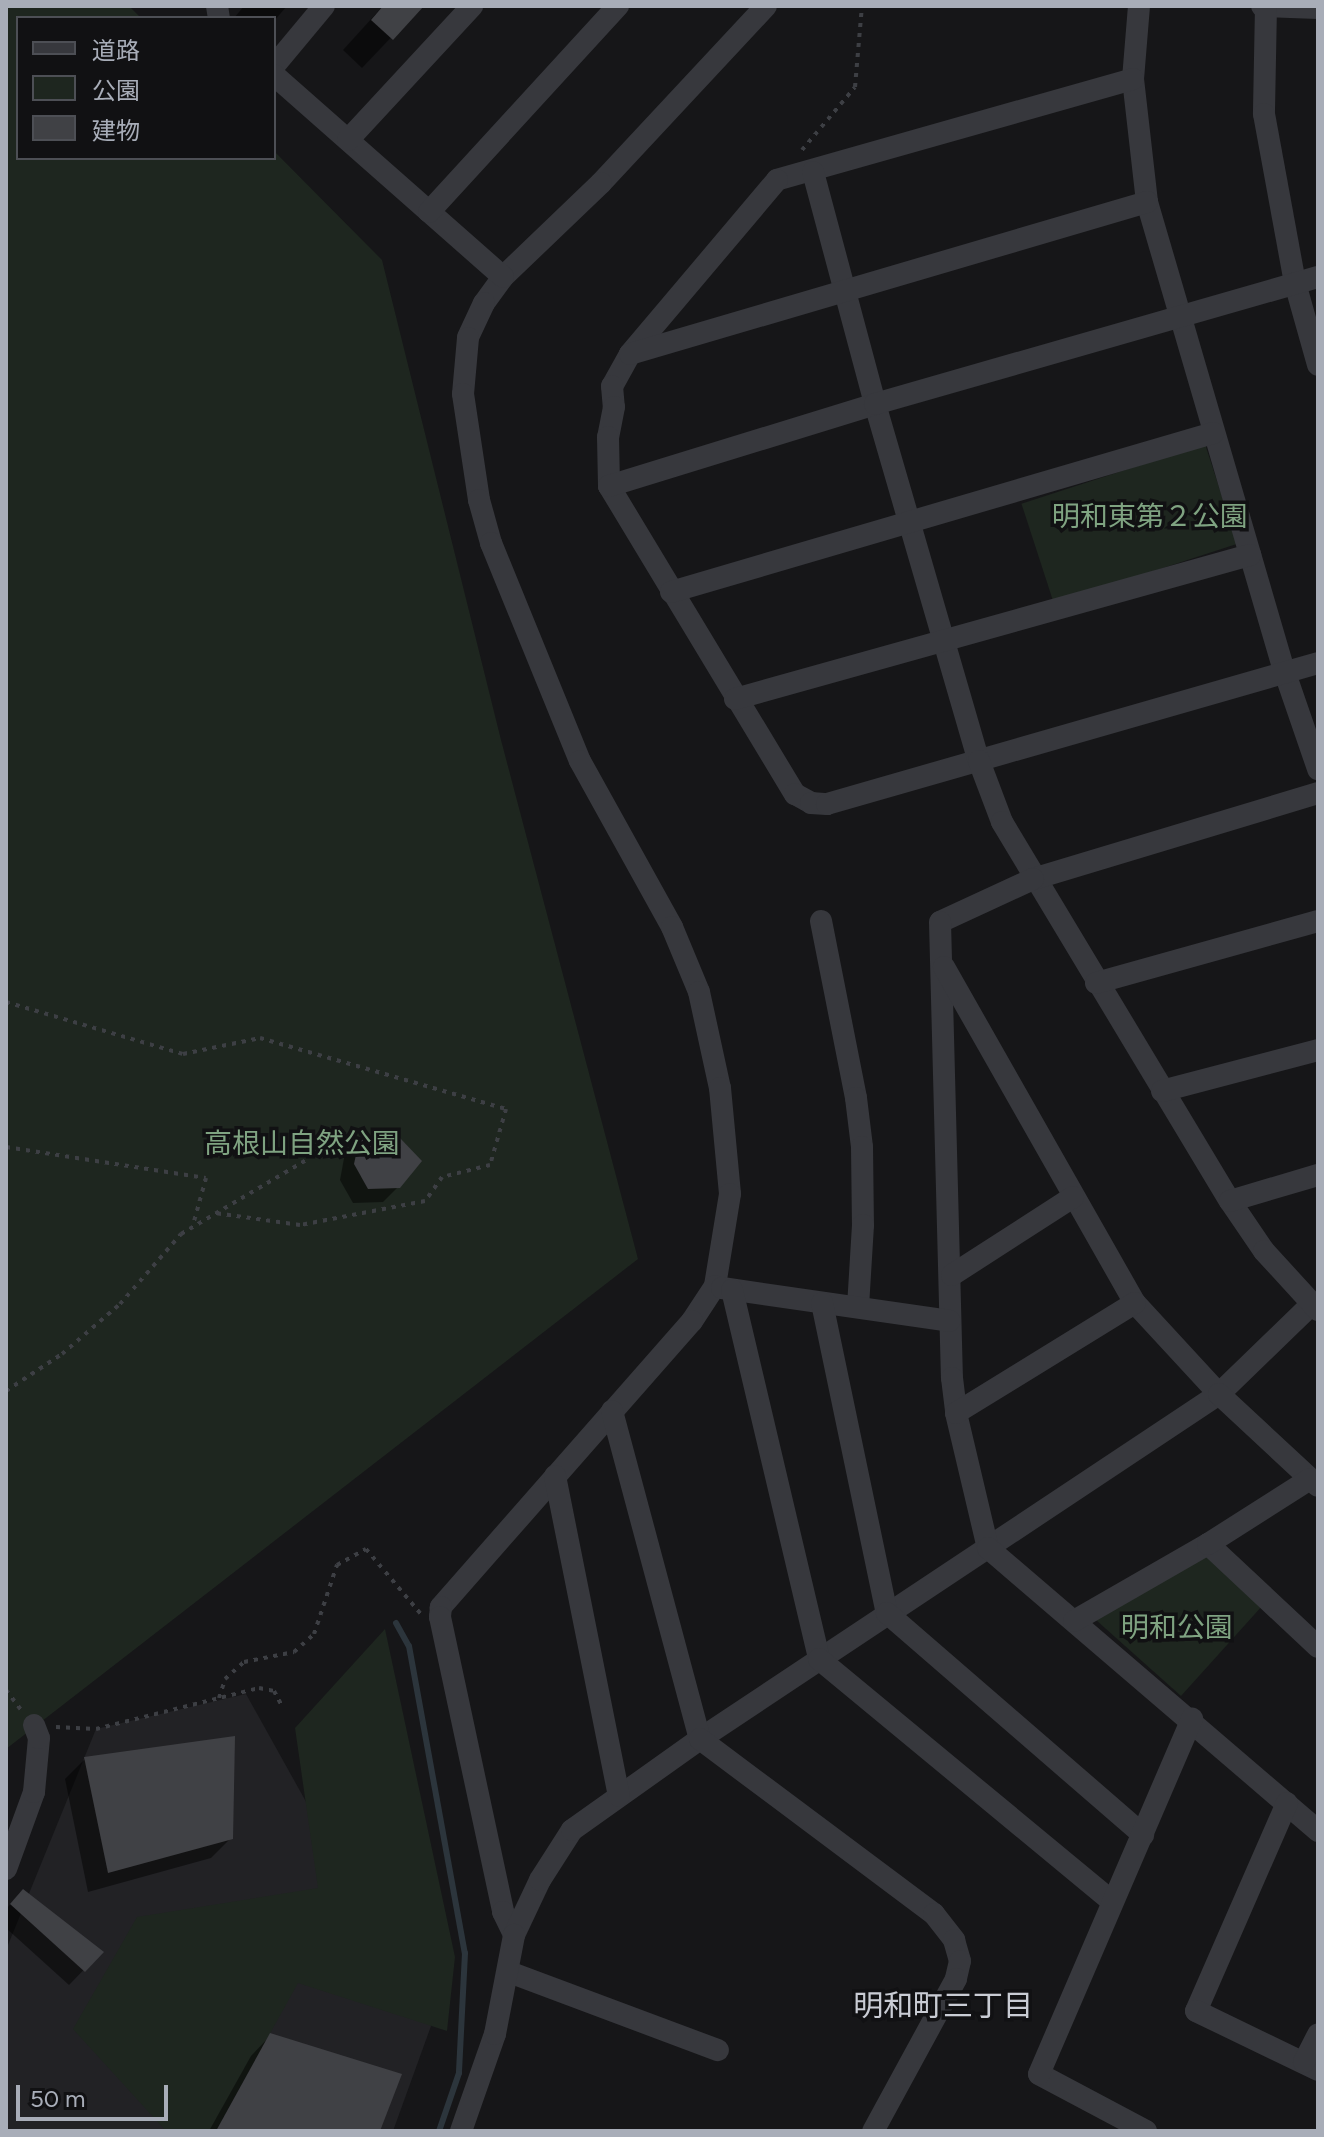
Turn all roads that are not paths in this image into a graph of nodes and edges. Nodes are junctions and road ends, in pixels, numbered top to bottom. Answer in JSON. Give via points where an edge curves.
{"nodes":[{"id":1,"x":324,"y":6,"type":"edge"},
{"id":2,"x":472,"y":6,"type":"edge"},
{"id":3,"x":618,"y":6,"type":"edge"},
{"id":4,"x":766,"y":6,"type":"edge"},
{"id":5,"x":1139,"y":6,"type":"edge"},
{"id":6,"x":1264,"y":6,"type":"edge"},
{"id":7,"x":1318,"y":8,"type":"edge"},
{"id":8,"x":276,"y":64,"type":"edge"},
{"id":9,"x":276,"y":77,"type":"edge"},
{"id":10,"x":1133,"y":79,"type":"junction"},
{"id":11,"x":348,"y":140,"type":"junction"},
{"id":12,"x":813,"y":172,"type":"junction"},
{"id":13,"x":1147,"y":202,"type":"junction"},
{"id":14,"x":429,"y":212,"type":"junction"},
{"id":15,"x":503,"y":277,"type":"junction"},
{"id":16,"x":1318,"y":277,"type":"edge"},
{"id":17,"x":1295,"y":283,"type":"junction"},
{"id":18,"x":846,"y":292,"type":"junction"},
{"id":19,"x":1180,"y":315,"type":"junction"},
{"id":20,"x":630,"y":354,"type":"junction"},
{"id":21,"x":1318,"y":365,"type":"edge"},
{"id":22,"x":875,"y":404,"type":"junction"},
{"id":23,"x":1213,"y":433,"type":"junction"},
{"id":24,"x":609,"y":486,"type":"junction"},
{"id":25,"x":910,"y":524,"type":"junction"},
{"id":26,"x":1250,"y":555,"type":"junction"},
{"id":27,"x":671,"y":592,"type":"junction"},
{"id":28,"x":944,"y":642,"type":"junction"},
{"id":29,"x":1318,"y":663,"type":"edge"},
{"id":30,"x":1285,"y":673,"type":"junction"},
{"id":31,"x":735,"y":699,"type":"junction"},
{"id":32,"x":979,"y":761,"type":"junction"},
{"id":33,"x":1318,"y":769,"type":"edge"},
{"id":34,"x":1318,"y":793,"type":"edge"},
{"id":35,"x":1033,"y":879,"type":"junction"},
{"id":36,"x":821,"y":921,"type":"dead end"},
{"id":37,"x":1318,"y":921,"type":"edge"},
{"id":38,"x":942,"y":962,"type":"junction"},
{"id":39,"x":1096,"y":983,"type":"junction"},
{"id":40,"x":1318,"y":1050,"type":"edge"},
{"id":41,"x":1162,"y":1091,"type":"junction"},
{"id":42,"x":1318,"y":1175,"type":"edge"},
{"id":43,"x":1073,"y":1197,"type":"junction"},
{"id":44,"x":1230,"y":1201,"type":"junction"},
{"id":45,"x":952,"y":1275,"type":"junction"},
{"id":46,"x":724,"y":1288,"type":"junction"},
{"id":47,"x":822,"y":1303,"type":"junction"},
{"id":48,"x":1135,"y":1303,"type":"junction"},
{"id":49,"x":858,"y":1307,"type":"junction"},
{"id":50,"x":1315,"y":1307,"type":"edge"},
{"id":51,"x":950,"y":1321,"type":"junction"},
{"id":52,"x":1219,"y":1394,"type":"junction"},
{"id":53,"x":612,"y":1411,"type":"junction"},
{"id":54,"x":956,"y":1413,"type":"junction"},
{"id":55,"x":555,"y":1476,"type":"junction"},
{"id":56,"x":1314,"y":1482,"type":"edge"},
{"id":57,"x":1208,"y":1544,"type":"junction"},
{"id":58,"x":988,"y":1548,"type":"junction"},
{"id":59,"x":887,"y":1613,"type":"junction"},
{"id":60,"x":1074,"y":1621,"type":"junction"},
{"id":61,"x":1318,"y":1647,"type":"edge"},
{"id":62,"x":819,"y":1659,"type":"junction"},
{"id":63,"x":1192,"y":1719,"type":"junction"},
{"id":64,"x":34,"y":1725,"type":"road end"},
{"id":65,"x":700,"y":1739,"type":"junction"},
{"id":66,"x":619,"y":1796,"type":"junction"},
{"id":67,"x":1287,"y":1803,"type":"junction"},
{"id":68,"x":1318,"y":1831,"type":"edge"},
{"id":69,"x":1143,"y":1835,"type":"junction"},
{"id":70,"x":6,"y":1869,"type":"edge"},
{"id":71,"x":1112,"y":1901,"type":"junction"},
{"id":72,"x":514,"y":1935,"type":"junction"},
{"id":73,"x":509,"y":1972,"type":"junction"},
{"id":74,"x":1318,"y":2034,"type":"edge"},
{"id":75,"x":718,"y":2050,"type":"dead end"},
{"id":76,"x":1311,"y":2066,"type":"edge"},
{"id":77,"x":461,"y":2131,"type":"edge"},
{"id":78,"x":873,"y":2131,"type":"edge"},
{"id":79,"x":1146,"y":2131,"type":"edge"}],
"edges":[{"from":1,"to":8,"type":"street"},
{"from":2,"to":11,"type":"street"},
{"from":3,"to":14,"type":"street"},
{"from":4,"to":15,"type":"street","via":[[601,183]]},
{"from":5,"to":10,"type":"street"},
{"from":6,"to":7,"type":"street"},
{"from":6,"to":17,"type":"street","via":[[1264,114]]},
{"from":9,"to":11,"type":"street"},
{"from":10,"to":12,"type":"street"},
{"from":10,"to":13,"type":"street"},
{"from":11,"to":14,"type":"street"},
{"from":12,"to":18,"type":"street"},
{"from":12,"to":20,"type":"street","via":[[777,180]]},
{"from":13,"to":18,"type":"street"},
{"from":13,"to":19,"type":"street"},
{"from":14,"to":15,"type":"street"},
{"from":15,"to":46,"type":"street","via":[[468,338],[463,394],[479,500],[509,591],[580,761],[672,927],[699,992],[728,1147]]},
{"from":16,"to":17,"type":"street"},
{"from":17,"to":19,"type":"street"},
{"from":17,"to":21,"type":"street"},
{"from":18,"to":20,"type":"street"},
{"from":18,"to":22,"type":"street"},
{"from":19,"to":22,"type":"street"},
{"from":19,"to":23,"type":"street"},
{"from":20,"to":24,"type":"street","via":[[612,386]]},
{"from":22,"to":24,"type":"street"},
{"from":22,"to":25,"type":"street"},
{"from":23,"to":25,"type":"street"},
{"from":23,"to":26,"type":"street"},
{"from":24,"to":27,"type":"street"},
{"from":25,"to":27,"type":"street"},
{"from":25,"to":28,"type":"street"},
{"from":26,"to":28,"type":"street"},
{"from":26,"to":30,"type":"street"},
{"from":27,"to":31,"type":"street"},
{"from":28,"to":31,"type":"street"},
{"from":28,"to":32,"type":"street"},
{"from":29,"to":30,"type":"street"},
{"from":30,"to":32,"type":"street"},
{"from":30,"to":33,"type":"street"},
{"from":31,"to":32,"type":"street","via":[[795,794],[811,803],[827,804]]},
{"from":32,"to":35,"type":"street","via":[[1002,822]]},
{"from":34,"to":35,"type":"street"},
{"from":35,"to":38,"type":"street","via":[[940,922]]},
{"from":35,"to":39,"type":"street"},
{"from":36,"to":49,"type":"street","via":[[862,1147]]},
{"from":37,"to":39,"type":"street"},
{"from":38,"to":43,"type":"street"},
{"from":38,"to":45,"type":"street"},
{"from":39,"to":41,"type":"street"},
{"from":40,"to":41,"type":"street"},
{"from":41,"to":44,"type":"street"},
{"from":42,"to":44,"type":"street"},
{"from":43,"to":45,"type":"street"},
{"from":43,"to":48,"type":"street"},
{"from":44,"to":50,"type":"street","via":[[1264,1251]]},
{"from":45,"to":51,"type":"street"},
{"from":46,"to":47,"type":"street"},
{"from":46,"to":53,"type":"street"},
{"from":46,"to":62,"type":"street"},
{"from":47,"to":49,"type":"street"},
{"from":47,"to":59,"type":"street"},
{"from":48,"to":52,"type":"street"},
{"from":48,"to":54,"type":"street"},
{"from":49,"to":51,"type":"street"},
{"from":50,"to":52,"type":"street"},
{"from":51,"to":54,"type":"street"},
{"from":52,"to":56,"type":"street"},
{"from":52,"to":58,"type":"street"},
{"from":53,"to":55,"type":"street"},
{"from":53,"to":65,"type":"street"},
{"from":54,"to":58,"type":"street"},
{"from":55,"to":66,"type":"street"},
{"from":55,"to":72,"type":"street","via":[[446,1596],[440,1617],[503,1912]]},
{"from":56,"to":57,"type":"street"},
{"from":57,"to":60,"type":"street"},
{"from":57,"to":61,"type":"street"},
{"from":58,"to":59,"type":"street"},
{"from":58,"to":60,"type":"street"},
{"from":59,"to":62,"type":"street"},
{"from":59,"to":69,"type":"street"},
{"from":60,"to":63,"type":"street"},
{"from":62,"to":65,"type":"street"},
{"from":62,"to":71,"type":"street"},
{"from":63,"to":67,"type":"street"},
{"from":63,"to":69,"type":"street"},
{"from":64,"to":70,"type":"street","via":[[39,1738],[34,1792]]},
{"from":65,"to":66,"type":"street"},
{"from":65,"to":78,"type":"street","via":[[934,1914],[954,1940],[960,1961],[956,1979]]},
{"from":66,"to":72,"type":"street","via":[[572,1830]]},
{"from":67,"to":68,"type":"street"},
{"from":67,"to":76,"type":"street","via":[[1196,2011]]},
{"from":69,"to":71,"type":"street"},
{"from":71,"to":79,"type":"street","via":[[1039,2074]]},
{"from":72,"to":73,"type":"street"},
{"from":73,"to":75,"type":"street"},
{"from":73,"to":77,"type":"street","via":[[495,2034]]},
{"from":74,"to":76,"type":"street"}]}
